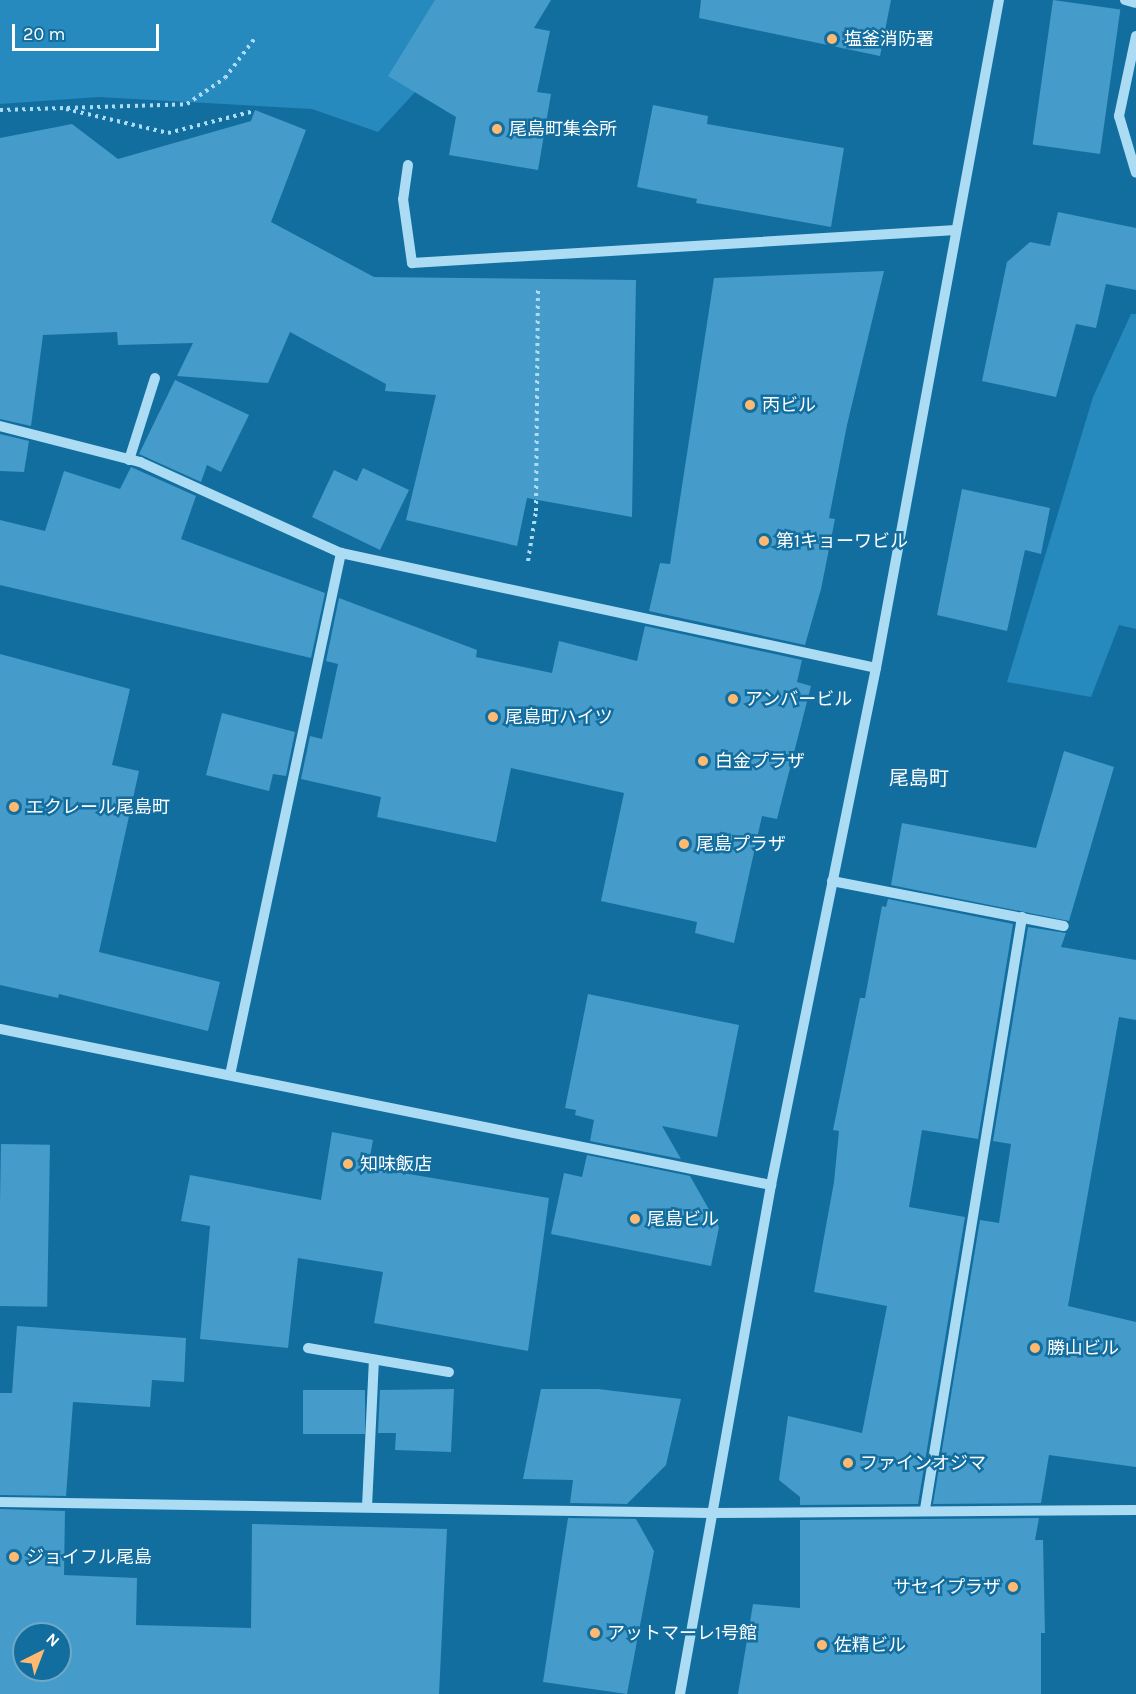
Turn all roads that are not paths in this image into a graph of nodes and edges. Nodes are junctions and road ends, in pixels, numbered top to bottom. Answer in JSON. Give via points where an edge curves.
{"nodes":[{"id":1,"x":999,"y":0,"type":"edge"},
{"id":2,"x":1125,"y":0,"type":"edge"},
{"id":3,"x":1136,"y":3,"type":"edge"},
{"id":4,"x":1136,"y":36,"type":"edge"},
{"id":5,"x":408,"y":165,"type":"dead end"},
{"id":6,"x":1136,"y":173,"type":"edge"},
{"id":7,"x":956,"y":230,"type":"junction"},
{"id":8,"x":155,"y":378,"type":"dead end"},
{"id":9,"x":0,"y":426,"type":"edge"},
{"id":10,"x":129,"y":460,"type":"junction"},
{"id":11,"x":341,"y":553,"type":"junction"},
{"id":12,"x":876,"y":668,"type":"junction"},
{"id":13,"x":832,"y":881,"type":"junction"},
{"id":14,"x":1022,"y":917,"type":"junction"},
{"id":15,"x":1064,"y":926,"type":"dead end"},
{"id":16,"x":0,"y":1029,"type":"edge"},
{"id":17,"x":230,"y":1075,"type":"junction"},
{"id":18,"x":771,"y":1185,"type":"junction"},
{"id":19,"x":308,"y":1348,"type":"dead end"},
{"id":20,"x":374,"y":1360,"type":"junction"},
{"id":21,"x":449,"y":1372,"type":"dead end"},
{"id":22,"x":0,"y":1502,"type":"edge"},
{"id":23,"x":367,"y":1507,"type":"junction"},
{"id":24,"x":925,"y":1509,"type":"junction"},
{"id":25,"x":1136,"y":1510,"type":"edge"},
{"id":26,"x":711,"y":1513,"type":"junction"},
{"id":27,"x":680,"y":1694,"type":"edge"}],
"edges":[{"from":1,"to":7,"type":"street"},
{"from":2,"to":3,"type":"street"},
{"from":4,"to":6,"type":"street","via":[[1119,116]]},
{"from":5,"to":7,"type":"street","via":[[403,199],[412,263]]},
{"from":7,"to":12,"type":"street"},
{"from":8,"to":10,"type":"street"},
{"from":9,"to":10,"type":"street"},
{"from":10,"to":11,"type":"street"},
{"from":11,"to":12,"type":"street"},
{"from":11,"to":17,"type":"street"},
{"from":12,"to":13,"type":"street"},
{"from":13,"to":14,"type":"street"},
{"from":13,"to":18,"type":"street"},
{"from":14,"to":15,"type":"street"},
{"from":14,"to":24,"type":"street"},
{"from":16,"to":17,"type":"street"},
{"from":17,"to":18,"type":"street"},
{"from":18,"to":26,"type":"street"},
{"from":19,"to":20,"type":"street"},
{"from":20,"to":21,"type":"street"},
{"from":20,"to":23,"type":"street"},
{"from":22,"to":23,"type":"street"},
{"from":23,"to":26,"type":"street"},
{"from":24,"to":25,"type":"street"},
{"from":24,"to":26,"type":"street"},
{"from":26,"to":27,"type":"street"}]}
